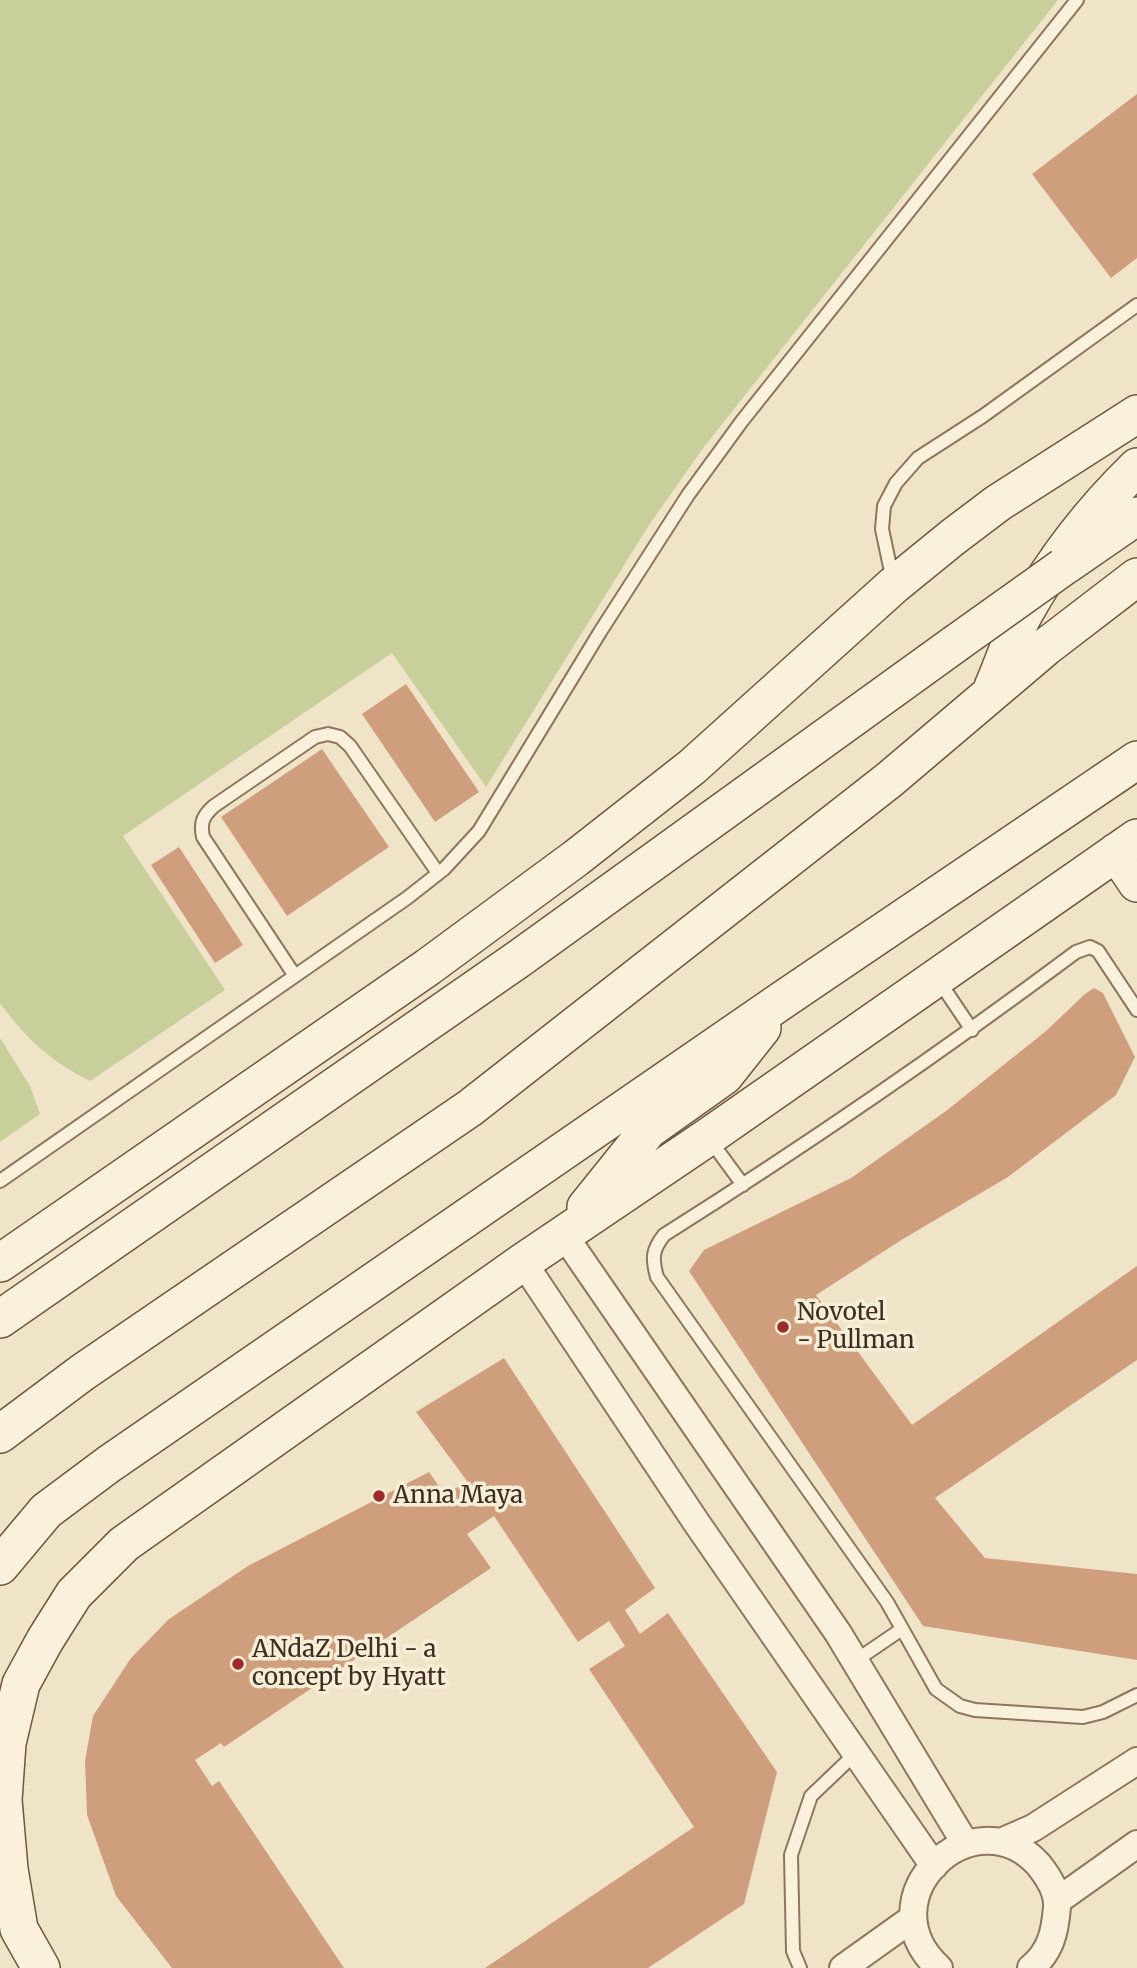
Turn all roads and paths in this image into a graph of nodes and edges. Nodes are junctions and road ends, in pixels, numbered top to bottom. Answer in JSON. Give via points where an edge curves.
{"nodes":[{"id":1,"x":1077,"y":0,"type":"edge"},
{"id":2,"x":1137,"y":305,"type":"edge"},
{"id":3,"x":1137,"y":414,"type":"edge"},
{"id":4,"x":1137,"y":467,"type":"edge"},
{"id":5,"x":1137,"y":516,"type":"edge"},
{"id":6,"x":1137,"y":578,"type":"edge"},
{"id":7,"x":894,"y":585,"type":"junction"},
{"id":8,"x":990,"y":694,"type":"junction"},
{"id":9,"x":1132,"y":764,"type":"edge"},
{"id":10,"x":1126,"y":845,"type":"edge"},
{"id":11,"x":438,"y":873,"type":"junction"},
{"id":12,"x":1137,"y":883,"type":"edge"},
{"id":13,"x":295,"y":976,"type":"junction"},
{"id":14,"x":937,"y":978,"type":"junction"},
{"id":15,"x":784,"y":999,"type":"junction"},
{"id":16,"x":1137,"y":1010,"type":"edge"},
{"id":17,"x":972,"y":1030,"type":"junction"},
{"id":18,"x":708,"y":1137,"type":"junction"},
{"id":19,"x":0,"y":1181,"type":"edge"},
{"id":20,"x":743,"y":1185,"type":"junction"},
{"id":21,"x":564,"y":1235,"type":"junction"},
{"id":22,"x":523,"y":1262,"type":"junction"},
{"id":23,"x":0,"y":1263,"type":"edge"},
{"id":24,"x":0,"y":1319,"type":"edge"},
{"id":25,"x":0,"y":1434,"type":"edge"},
{"id":26,"x":47,"y":1511,"type":"junction"},
{"id":27,"x":0,"y":1553,"type":"edge"},
{"id":28,"x":0,"y":1566,"type":"edge"},
{"id":29,"x":902,"y":1629,"type":"junction"},
{"id":30,"x":855,"y":1661,"type":"junction"},
{"id":31,"x":1137,"y":1695,"type":"edge"},
{"id":32,"x":856,"y":1753,"type":"junction"},
{"id":33,"x":1137,"y":1760,"type":"edge"},
{"id":34,"x":1001,"y":1842,"type":"junction"},
{"id":35,"x":965,"y":1843,"type":"junction"},
{"id":36,"x":1137,"y":1844,"type":"edge"},
{"id":37,"x":934,"y":1866,"type":"junction"},
{"id":38,"x":1057,"y":1901,"type":"junction"},
{"id":39,"x":913,"y":1917,"type":"junction"},
{"id":40,"x":937,"y":1967,"type":"edge"},
{"id":41,"x":41,"y":1968,"type":"edge"},
{"id":42,"x":800,"y":1968,"type":"edge"},
{"id":43,"x":843,"y":1968,"type":"edge"},
{"id":44,"x":1031,"y":1968,"type":"edge"}],
"edges":[{"from":1,"to":11,"type":"lane","via":[[742,421],[613,610],[491,813],[466,847]]},
{"from":2,"to":7,"type":"lane","via":[[918,458],[896,483],[884,506],[881,529]]},
{"from":3,"to":7,"type":"street","via":[[998,503]]},
{"from":4,"to":8,"type":"street","via":[[1104,499],[1038,591]]},
{"from":5,"to":24,"type":"street","bridge":true,"via":[[520,958]]},
{"from":6,"to":8,"type":"street"},
{"from":7,"to":23,"type":"street","via":[[692,767],[576,858],[428,967]]},
{"from":8,"to":25,"type":"street","via":[[889,780],[470,1108],[83,1372]]},
{"from":9,"to":15,"type":"street"},
{"from":10,"to":12,"type":"street"},
{"from":10,"to":14,"type":"street"},
{"from":11,"to":13,"type":"lane"},
{"from":11,"to":13,"type":"lane","via":[[340,737],[315,737],[214,806],[204,816],[203,837]]},
{"from":13,"to":19,"type":"lane"},
{"from":14,"to":17,"type":"lane"},
{"from":14,"to":18,"type":"street"},
{"from":15,"to":21,"type":"street","via":[[724,1076],[648,1130]]},
{"from":15,"to":26,"type":"street"},
{"from":16,"to":17,"type":"lane","via":[[1098,951],[1090,947],[1076,952]]},
{"from":17,"to":20,"type":"lane"},
{"from":18,"to":20,"type":"lane"},
{"from":18,"to":21,"type":"street"},
{"from":20,"to":29,"type":"lane","via":[[664,1235],[654,1248],[657,1277]]},
{"from":21,"to":22,"type":"street"},
{"from":21,"to":30,"type":"street"},
{"from":22,"to":32,"type":"street"},
{"from":22,"to":41,"type":"street","via":[[124,1544],[74,1594],[21,1684],[7,1743],[3,1800],[9,1869],[19,1929]]},
{"from":26,"to":27,"type":"street"},
{"from":26,"to":28,"type":"street"},
{"from":29,"to":30,"type":"lane"},
{"from":29,"to":31,"type":"lane","via":[[936,1689],[960,1706],[1083,1717]]},
{"from":30,"to":35,"type":"street"},
{"from":32,"to":37,"type":"street"},
{"from":32,"to":42,"type":"lane","via":[[811,1796],[791,1855],[793,1951]]},
{"from":33,"to":34,"type":"street","via":[[1033,1828]]},
{"from":34,"to":35,"type":"street"},
{"from":34,"to":38,"type":"street","via":[[1027,1853],[1047,1874]]},
{"from":35,"to":37,"type":"street"},
{"from":36,"to":38,"type":"street"},
{"from":37,"to":39,"type":"street","via":[[924,1875],[915,1896]]},
{"from":38,"to":44,"type":"street","via":[[1050,1947]]},
{"from":39,"to":40,"type":"street","via":[[920,1944]]},
{"from":39,"to":43,"type":"street"}]}
